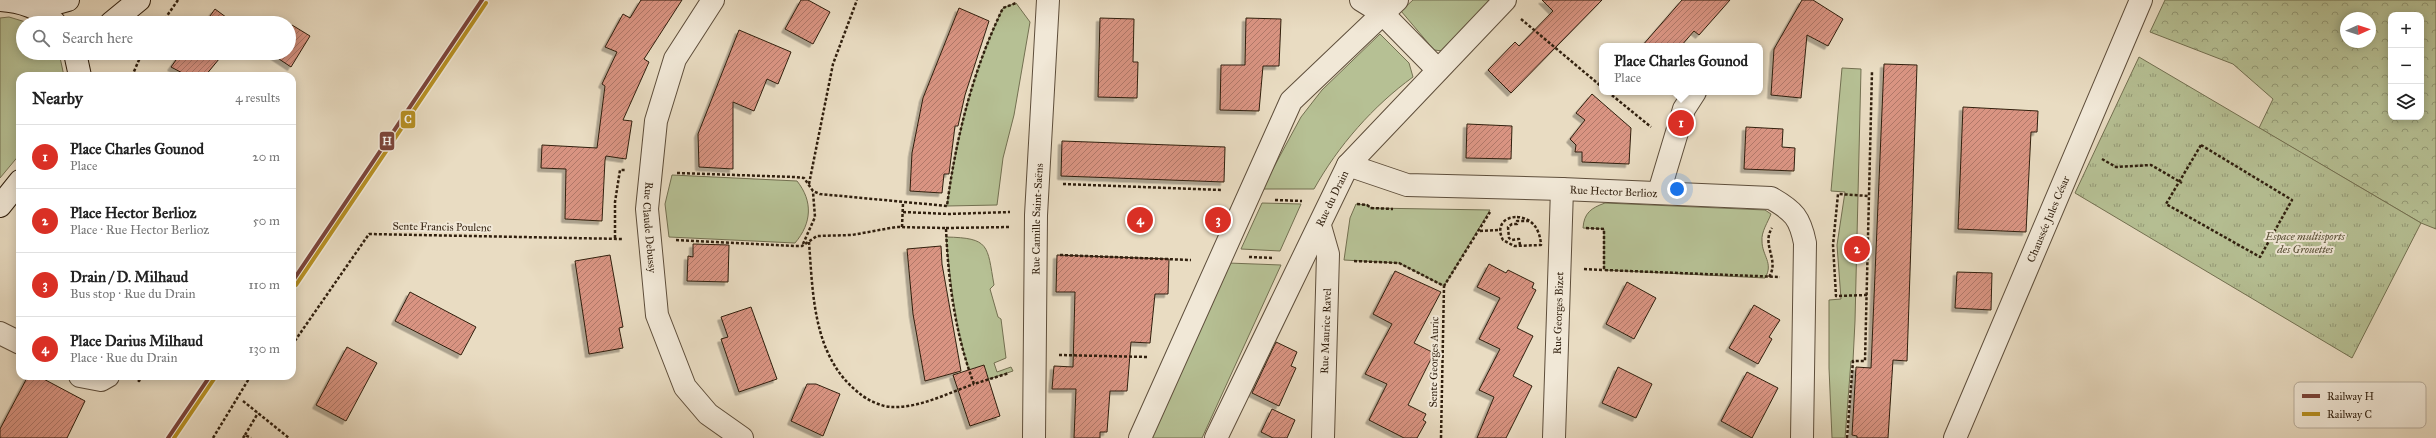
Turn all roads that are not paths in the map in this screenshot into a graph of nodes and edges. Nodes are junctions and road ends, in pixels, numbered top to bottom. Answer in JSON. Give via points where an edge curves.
{"nodes":[{"id":1,"x":68,"y":0,"type":"edge"},
{"id":2,"x":139,"y":0,"type":"edge"},
{"id":3,"x":713,"y":0,"type":"edge"},
{"id":4,"x":1048,"y":0,"type":"edge"},
{"id":5,"x":1361,"y":0,"type":"edge"},
{"id":6,"x":2141,"y":0,"type":"edge"},
{"id":7,"x":9,"y":1,"type":"edge"},
{"id":8,"x":1390,"y":6,"type":"edge"},
{"id":9,"x":1510,"y":7,"type":"edge"},
{"id":10,"x":36,"y":9,"type":"junction"},
{"id":11,"x":46,"y":16,"type":"edge"},
{"id":12,"x":120,"y":16,"type":"edge"},
{"id":13,"x":1438,"y":70,"type":"junction"},
{"id":14,"x":1693,"y":95,"type":"edge"},
{"id":15,"x":1348,"y":165,"type":"junction"},
{"id":16,"x":16,"y":186,"type":"edge"},
{"id":17,"x":1562,"y":188,"type":"junction"},
{"id":18,"x":1659,"y":192,"type":"junction"},
{"id":19,"x":0,"y":206,"type":"edge"},
{"id":20,"x":1320,"y":226,"type":"junction"},
{"id":21,"x":0,"y":333,"type":"edge"},
{"id":22,"x":16,"y":341,"type":"edge"},
{"id":23,"x":742,"y":438,"type":"edge"},
{"id":24,"x":1034,"y":438,"type":"edge"},
{"id":25,"x":1140,"y":438,"type":"edge"},
{"id":26,"x":1216,"y":438,"type":"edge"},
{"id":27,"x":1323,"y":438,"type":"edge"},
{"id":28,"x":1554,"y":438,"type":"edge"},
{"id":29,"x":1802,"y":438,"type":"edge"},
{"id":30,"x":1955,"y":438,"type":"edge"}],
"edges":[{"from":1,"to":10,"type":"street"},
{"from":2,"to":12,"type":"street"},
{"from":3,"to":23,"type":"street","name":"Rue Claude Debussy","via":[[675,59],[656,121],[647,209],[657,315],[685,387],[708,414]]},
{"from":4,"to":24,"type":"street","name":"Rue Camille Saint-Saëns","via":[[1037,191]]},
{"from":5,"to":8,"type":"street"},
{"from":6,"to":30,"type":"street","name":"Chaussée Jules César"},
{"from":7,"to":10,"type":"street"},
{"from":8,"to":13,"type":"street"},
{"from":8,"to":25,"type":"street","via":[[1290,101]]},
{"from":9,"to":13,"type":"street","name":"Rue du Drain"},
{"from":10,"to":11,"type":"street"},
{"from":13,"to":15,"type":"street","name":"Rue du Drain"},
{"from":14,"to":18,"type":"street","via":[[1684,109]]},
{"from":15,"to":17,"type":"street","name":"Rue Hector Berlioz","via":[[1407,185]]},
{"from":15,"to":20,"type":"street","name":"Rue du Drain"},
{"from":16,"to":19,"type":"street"},
{"from":17,"to":18,"type":"street","name":"Rue Hector Berlioz"},
{"from":17,"to":28,"type":"street","name":"Rue Georges Bizet"},
{"from":18,"to":29,"type":"street","name":"Rue Hector Berlioz","via":[[1771,198],[1791,211],[1800,222],[1805,243],[1806,275]]},
{"from":20,"to":26,"type":"street","name":"Rue du Drain"},
{"from":20,"to":27,"type":"street","name":"Rue Maurice Ravel","via":[[1328,260]]},
{"from":21,"to":22,"type":"street"}]}
